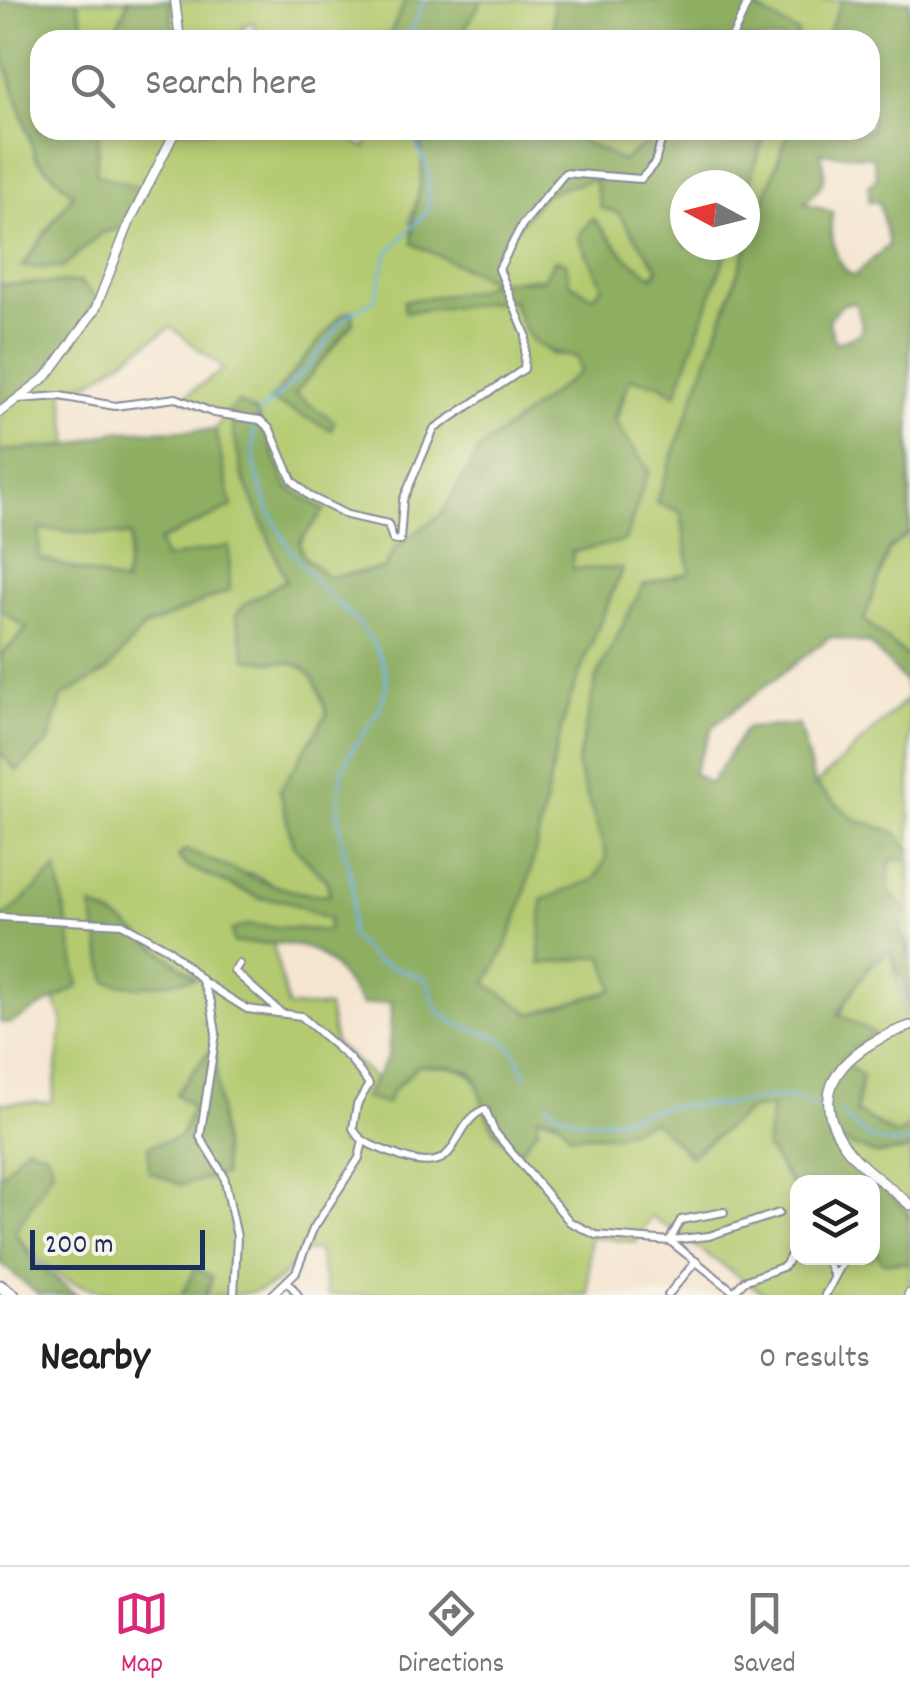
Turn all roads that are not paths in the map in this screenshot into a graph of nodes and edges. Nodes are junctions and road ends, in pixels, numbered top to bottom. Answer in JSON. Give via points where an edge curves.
{"nodes":[{"id":1,"x":175,"y":0,"type":"edge"},
{"id":2,"x":749,"y":0,"type":"edge"},
{"id":3,"x":179,"y":30,"type":"edge"},
{"id":4,"x":736,"y":30,"type":"edge"},
{"id":5,"x":171,"y":140,"type":"edge"},
{"id":6,"x":661,"y":140,"type":"edge"},
{"id":7,"x":18,"y":400,"type":"junction"},
{"id":8,"x":0,"y":412,"type":"edge"},
{"id":9,"x":0,"y":917,"type":"edge"},
{"id":10,"x":239,"y":964,"type":"dead end"},
{"id":11,"x":204,"y":982,"type":"junction"},
{"id":12,"x":281,"y":1013,"type":"junction"},
{"id":13,"x":910,"y":1026,"type":"edge"},
{"id":14,"x":362,"y":1140,"type":"junction"},
{"id":15,"x":910,"y":1205,"type":"edge"},
{"id":16,"x":724,"y":1212,"type":"dead end"},
{"id":17,"x":778,"y":1213,"type":"dead end"},
{"id":18,"x":671,"y":1240,"type":"junction"},
{"id":19,"x":790,"y":1257,"type":"edge"},
{"id":20,"x":696,"y":1261,"type":"junction"},
{"id":21,"x":829,"y":1265,"type":"edge"},
{"id":22,"x":841,"y":1265,"type":"edge"},
{"id":23,"x":834,"y":1275,"type":"junction"},
{"id":24,"x":289,"y":1282,"type":"junction"},
{"id":25,"x":0,"y":1286,"type":"edge"},
{"id":26,"x":736,"y":1294,"type":"edge"},
{"id":27,"x":12,"y":1295,"type":"edge"},
{"id":28,"x":234,"y":1295,"type":"edge"},
{"id":29,"x":272,"y":1295,"type":"edge"},
{"id":30,"x":298,"y":1295,"type":"edge"},
{"id":31,"x":668,"y":1295,"type":"edge"},
{"id":32,"x":824,"y":1295,"type":"edge"}],
"edges":[{"from":1,"to":3,"type":"street"},
{"from":2,"to":4,"type":"street"},
{"from":5,"to":7,"type":"street","via":[[95,310],[61,362]]},
{"from":6,"to":7,"type":"street","via":[[655,163],[641,178],[565,173],[522,225],[500,268],[526,335],[524,369],[434,429],[402,500],[400,541],[388,524],[347,515],[300,488],[267,424],[176,398],[115,406],[60,396]]},
{"from":7,"to":8,"type":"street"},
{"from":9,"to":11,"type":"street","via":[[122,924],[168,950]]},
{"from":10,"to":12,"type":"street","via":[[234,971]]},
{"from":11,"to":12,"type":"street","via":[[246,1009]]},
{"from":11,"to":28,"type":"street","via":[[216,1034],[200,1137],[224,1176],[236,1238]]},
{"from":12,"to":14,"type":"street","via":[[300,1016],[362,1072],[368,1088],[353,1128]]},
{"from":13,"to":15,"type":"main road","via":[[851,1054],[836,1076],[831,1102],[842,1142]]},
{"from":14,"to":18,"type":"street","via":[[411,1162],[443,1158],[485,1109],[494,1131],[570,1222],[596,1235]]},
{"from":14,"to":24,"type":"street","via":[[359,1158],[325,1206]]},
{"from":16,"to":18,"type":"street","via":[[681,1220]]},
{"from":17,"to":18,"type":"street","via":[[709,1236]]},
{"from":18,"to":20,"type":"street"},
{"from":19,"to":26,"type":"street","via":[[785,1266],[744,1281]]},
{"from":20,"to":26,"type":"street"},
{"from":20,"to":31,"type":"street"},
{"from":21,"to":23,"type":"street"},
{"from":22,"to":23,"type":"street"},
{"from":23,"to":32,"type":"street"},
{"from":24,"to":29,"type":"street"},
{"from":24,"to":30,"type":"street"},
{"from":25,"to":27,"type":"highway"}]}
